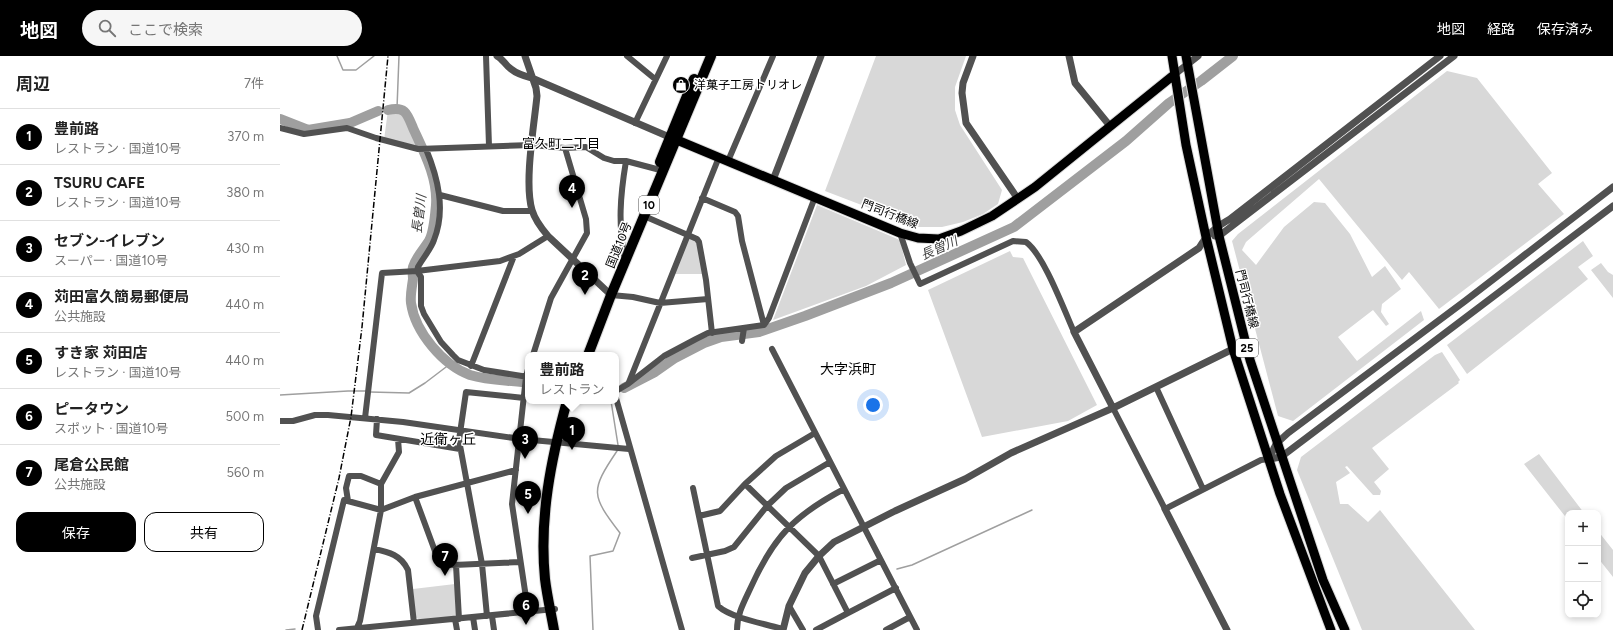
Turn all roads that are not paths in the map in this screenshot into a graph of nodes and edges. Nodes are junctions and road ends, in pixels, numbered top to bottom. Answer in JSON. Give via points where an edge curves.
{"nodes":[{"id":1,"x":486,"y":56,"type":"edge"},
{"id":2,"x":496,"y":56,"type":"edge"},
{"id":3,"x":525,"y":56,"type":"edge"},
{"id":4,"x":627,"y":56,"type":"edge"},
{"id":5,"x":667,"y":56,"type":"edge"},
{"id":6,"x":704,"y":56,"type":"edge"},
{"id":7,"x":711,"y":56,"type":"edge"},
{"id":8,"x":773,"y":56,"type":"edge"},
{"id":9,"x":821,"y":56,"type":"edge"},
{"id":10,"x":973,"y":56,"type":"edge"},
{"id":11,"x":1069,"y":56,"type":"edge"},
{"id":12,"x":1172,"y":56,"type":"edge"},
{"id":13,"x":1198,"y":56,"type":"edge"},
{"id":14,"x":1440,"y":56,"type":"edge"},
{"id":15,"x":1454,"y":56,"type":"edge"},
{"id":16,"x":1187,"y":60,"type":"edge"},
{"id":17,"x":1175,"y":74,"type":"junction"},
{"id":18,"x":532,"y":78,"type":"junction"},
{"id":19,"x":655,"y":79,"type":"junction"},
{"id":20,"x":634,"y":123,"type":"junction"},
{"id":21,"x":1110,"y":126,"type":"junction"},
{"id":22,"x":280,"y":128,"type":"edge"},
{"id":23,"x":673,"y":139,"type":"junction"},
{"id":24,"x":532,"y":145,"type":"junction"},
{"id":25,"x":489,"y":146,"type":"junction"},
{"id":26,"x":566,"y":148,"type":"junction"},
{"id":27,"x":423,"y":149,"type":"junction"},
{"id":28,"x":719,"y":157,"type":"junction"},
{"id":29,"x":626,"y":161,"type":"junction"},
{"id":30,"x":728,"y":161,"type":"junction"},
{"id":31,"x":661,"y":169,"type":"junction"},
{"id":32,"x":773,"y":180,"type":"junction"},
{"id":33,"x":1613,"y":187,"type":"edge"},
{"id":34,"x":440,"y":195,"type":"junction"},
{"id":35,"x":702,"y":198,"type":"junction"},
{"id":36,"x":815,"y":198,"type":"junction"},
{"id":37,"x":1018,"y":200,"type":"junction"},
{"id":38,"x":1613,"y":206,"type":"edge"},
{"id":39,"x":532,"y":211,"type":"junction"},
{"id":40,"x":644,"y":216,"type":"junction"},
{"id":41,"x":1217,"y":226,"type":"junction"},
{"id":42,"x":900,"y":233,"type":"junction"},
{"id":43,"x":687,"y":235,"type":"junction"},
{"id":44,"x":548,"y":236,"type":"junction"},
{"id":45,"x":1219,"y":236,"type":"junction"},
{"id":46,"x":1206,"y":237,"type":"junction"},
{"id":47,"x":514,"y":256,"type":"junction"},
{"id":48,"x":624,"y":258,"type":"junction"},
{"id":49,"x":572,"y":259,"type":"junction"},
{"id":50,"x":417,"y":271,"type":"junction"},
{"id":51,"x":609,"y":294,"type":"junction"},
{"id":52,"x":708,"y":299,"type":"junction"},
{"id":53,"x":660,"y":303,"type":"junction"},
{"id":54,"x":764,"y":325,"type":"junction"},
{"id":55,"x":744,"y":330,"type":"junction"},
{"id":56,"x":1074,"y":332,"type":"junction"},
{"id":57,"x":712,"y":333,"type":"junction"},
{"id":58,"x":742,"y":341,"type":"dead end"},
{"id":59,"x":772,"y":349,"type":"dead end"},
{"id":60,"x":1233,"y":349,"type":"junction"},
{"id":61,"x":534,"y":352,"type":"edge"},
{"id":62,"x":584,"y":352,"type":"edge"},
{"id":63,"x":589,"y":352,"type":"edge"},
{"id":64,"x":471,"y":366,"type":"junction"},
{"id":65,"x":525,"y":377,"type":"edge"},
{"id":66,"x":628,"y":384,"type":"junction"},
{"id":67,"x":1156,"y":387,"type":"junction"},
{"id":68,"x":619,"y":389,"type":"edge"},
{"id":69,"x":525,"y":391,"type":"edge"},
{"id":70,"x":524,"y":398,"type":"junction"},
{"id":71,"x":566,"y":404,"type":"edge"},
{"id":72,"x":572,"y":404,"type":"edge"},
{"id":73,"x":618,"y":404,"type":"edge"},
{"id":74,"x":1113,"y":408,"type":"junction"},
{"id":75,"x":365,"y":418,"type":"junction"},
{"id":76,"x":377,"y":419,"type":"junction"},
{"id":77,"x":280,"y":421,"type":"edge"},
{"id":78,"x":460,"y":429,"type":"junction"},
{"id":79,"x":815,"y":433,"type":"junction"},
{"id":80,"x":398,"y":439,"type":"junction"},
{"id":81,"x":520,"y":439,"type":"junction"},
{"id":82,"x":559,"y":442,"type":"junction"},
{"id":83,"x":1276,"y":444,"type":"junction"},
{"id":84,"x":460,"y":449,"type":"junction"},
{"id":85,"x":629,"y":449,"type":"junction"},
{"id":86,"x":1281,"y":457,"type":"junction"},
{"id":87,"x":1268,"y":459,"type":"junction"},
{"id":88,"x":830,"y":462,"type":"junction"},
{"id":89,"x":516,"y":470,"type":"junction"},
{"id":90,"x":467,"y":483,"type":"junction"},
{"id":91,"x":381,"y":484,"type":"junction"},
{"id":92,"x":745,"y":484,"type":"junction"},
{"id":93,"x":693,"y":488,"type":"dead end"},
{"id":94,"x":844,"y":489,"type":"junction"},
{"id":95,"x":1203,"y":489,"type":"junction"},
{"id":96,"x":415,"y":497,"type":"junction"},
{"id":97,"x":348,"y":501,"type":"junction"},
{"id":98,"x":767,"y":506,"type":"junction"},
{"id":99,"x":1165,"y":509,"type":"junction"},
{"id":100,"x":381,"y":510,"type":"junction"},
{"id":101,"x":699,"y":516,"type":"junction"},
{"id":102,"x":788,"y":526,"type":"junction"},
{"id":103,"x":863,"y":526,"type":"junction"},
{"id":104,"x":374,"y":549,"type":"junction"},
{"id":105,"x":706,"y":556,"type":"junction"},
{"id":106,"x":818,"y":556,"type":"junction"},
{"id":107,"x":692,"y":558,"type":"dead end"},
{"id":108,"x":881,"y":560,"type":"junction"},
{"id":109,"x":520,"y":562,"type":"junction"},
{"id":110,"x":482,"y":564,"type":"junction"},
{"id":111,"x":456,"y":565,"type":"junction"},
{"id":112,"x":833,"y":584,"type":"junction"},
{"id":113,"x":896,"y":588,"type":"junction"},
{"id":114,"x":789,"y":606,"type":"junction"},
{"id":115,"x":553,"y":610,"type":"junction"},
{"id":116,"x":528,"y":611,"type":"junction"},
{"id":117,"x":848,"y":613,"type":"junction"},
{"id":118,"x":489,"y":616,"type":"junction"},
{"id":119,"x":737,"y":616,"type":"junction"},
{"id":120,"x":472,"y":617,"type":"junction"},
{"id":121,"x":910,"y":617,"type":"junction"},
{"id":122,"x":457,"y":619,"type":"junction"},
{"id":123,"x":414,"y":623,"type":"junction"},
{"id":124,"x":356,"y":629,"type":"edge"},
{"id":125,"x":318,"y":630,"type":"edge"},
{"id":126,"x":339,"y":630,"type":"edge"},
{"id":127,"x":457,"y":630,"type":"edge"},
{"id":128,"x":475,"y":630,"type":"edge"},
{"id":129,"x":494,"y":630,"type":"edge"},
{"id":130,"x":554,"y":630,"type":"edge"},
{"id":131,"x":559,"y":630,"type":"edge"},
{"id":132,"x":682,"y":630,"type":"edge"},
{"id":133,"x":737,"y":630,"type":"edge"},
{"id":134,"x":783,"y":630,"type":"edge"},
{"id":135,"x":803,"y":630,"type":"edge"},
{"id":136,"x":816,"y":630,"type":"edge"},
{"id":137,"x":886,"y":630,"type":"edge"},
{"id":138,"x":917,"y":630,"type":"edge"},
{"id":139,"x":1227,"y":630,"type":"edge"},
{"id":140,"x":1331,"y":630,"type":"edge"},
{"id":141,"x":1345,"y":630,"type":"edge"}],
"edges":[{"from":1,"to":25,"type":"street"},
{"from":2,"to":18,"type":"street","via":[[514,71]]},
{"from":3,"to":18,"type":"street"},
{"from":4,"to":19,"type":"street"},
{"from":5,"to":19,"type":"street"},
{"from":6,"to":23,"type":"highway","name":"国道10号","number":"10"},
{"from":7,"to":23,"type":"highway","name":"国道10号","number":"10"},
{"from":8,"to":30,"type":"street"},
{"from":9,"to":32,"type":"street"},
{"from":10,"to":37,"type":"street","via":[[963,83],[966,123]]},
{"from":11,"to":21,"type":"street","via":[[1075,83]]},
{"from":12,"to":17,"type":"main road","name":"門司行橋線","number":"25"},
{"from":13,"to":16,"type":"street"},
{"from":14,"to":41,"type":"street","via":[[1230,219]]},
{"from":15,"to":45,"type":"street"},
{"from":16,"to":17,"type":"street"},
{"from":16,"to":41,"type":"main road","name":"門司行橋線","number":"25"},
{"from":17,"to":21,"type":"main road","name":"門司行橋線"},
{"from":17,"to":46,"type":"main road","name":"門司行橋線","number":"25","via":[[1186,145]]},
{"from":18,"to":20,"type":"street"},
{"from":18,"to":24,"type":"street","via":[[537,96]]},
{"from":19,"to":20,"type":"street"},
{"from":20,"to":23,"type":"street"},
{"from":21,"to":37,"type":"main road","name":"門司行橋線"},
{"from":22,"to":27,"type":"street","via":[[304,134],[347,128]]},
{"from":23,"to":28,"type":"main road","name":"門司行橋線"},
{"from":23,"to":31,"type":"highway","name":"国道10号","number":"10"},
{"from":24,"to":25,"type":"street"},
{"from":24,"to":26,"type":"street"},
{"from":24,"to":39,"type":"street","via":[[529,189]]},
{"from":25,"to":27,"type":"street"},
{"from":26,"to":29,"type":"street","via":[[586,147],[604,158]]},
{"from":26,"to":49,"type":"street","via":[[587,226],[587,233]]},
{"from":27,"to":34,"type":"street","via":[[437,175]]},
{"from":28,"to":30,"type":"main road","name":"門司行橋線"},
{"from":28,"to":35,"type":"street"},
{"from":29,"to":31,"type":"street"},
{"from":29,"to":48,"type":"street","via":[[620,201],[620,237]]},
{"from":30,"to":32,"type":"main road","name":"門司行橋線"},
{"from":31,"to":40,"type":"highway","name":"国道10号","number":"10"},
{"from":31,"to":48,"type":"highway","name":"国道10号","number":"10"},
{"from":32,"to":36,"type":"main road","name":"門司行橋線"},
{"from":33,"to":83,"type":"street"},
{"from":34,"to":39,"type":"street","via":[[503,211]]},
{"from":34,"to":50,"type":"street","via":[[434,240]]},
{"from":35,"to":43,"type":"street"},
{"from":35,"to":54,"type":"street","via":[[735,212],[738,216]]},
{"from":36,"to":42,"type":"main road","name":"門司行橋線"},
{"from":36,"to":54,"type":"street","via":[[769,318]]},
{"from":37,"to":42,"type":"main road","name":"門司行橋線","via":[[977,224],[939,239],[918,238]]},
{"from":38,"to":86,"type":"street"},
{"from":39,"to":44,"type":"street"},
{"from":40,"to":43,"type":"street"},
{"from":40,"to":48,"type":"highway","name":"国道10号","number":"10"},
{"from":41,"to":45,"type":"main road","name":"門司行橋線","number":"25"},
{"from":41,"to":46,"type":"street"},
{"from":42,"to":56,"type":"street","via":[[920,284],[1014,241],[1026,242],[1042,264]]},
{"from":43,"to":52,"type":"street","via":[[699,242]]},
{"from":43,"to":53,"type":"street"},
{"from":44,"to":47,"type":"street"},
{"from":44,"to":49,"type":"street"},
{"from":45,"to":46,"type":"street"},
{"from":45,"to":83,"type":"main road","name":"門司行橋線","number":"25","via":[[1250,360]]},
{"from":46,"to":56,"type":"street","via":[[1200,248]]},
{"from":46,"to":60,"type":"main road","name":"門司行橋線","number":"25"},
{"from":47,"to":50,"type":"street","via":[[500,261]]},
{"from":47,"to":64,"type":"street"},
{"from":48,"to":51,"type":"highway","name":"国道10号","number":"10"},
{"from":49,"to":51,"type":"street"},
{"from":49,"to":61,"type":"street","via":[[551,298]]},
{"from":50,"to":64,"type":"street","via":[[421,278],[421,306],[424,314],[441,342],[453,355]]},
{"from":50,"to":75,"type":"street","via":[[382,273]]},
{"from":51,"to":53,"type":"street"},
{"from":51,"to":62,"type":"highway","name":"国道10号","number":"10"},
{"from":51,"to":63,"type":"highway","name":"国道10号","number":"10"},
{"from":52,"to":53,"type":"street"},
{"from":52,"to":57,"type":"street"},
{"from":53,"to":66,"type":"street"},
{"from":54,"to":55,"type":"street"},
{"from":55,"to":57,"type":"street"},
{"from":55,"to":58,"type":"street"},
{"from":56,"to":74,"type":"street"},
{"from":57,"to":66,"type":"street","via":[[664,356]]},
{"from":59,"to":79,"type":"street"},
{"from":60,"to":67,"type":"street"},
{"from":60,"to":87,"type":"main road","name":"門司行橋線","number":"25"},
{"from":64,"to":65,"type":"street"},
{"from":66,"to":68,"type":"street"},
{"from":67,"to":74,"type":"street"},
{"from":67,"to":95,"type":"street"},
{"from":69,"to":70,"type":"street"},
{"from":70,"to":78,"type":"street","via":[[466,392]]},
{"from":70,"to":81,"type":"street"},
{"from":71,"to":82,"type":"highway"},
{"from":72,"to":82,"type":"highway"},
{"from":73,"to":85,"type":"street"},
{"from":74,"to":99,"type":"street"},
{"from":74,"to":103,"type":"street","via":[[1010,453],[965,479]]},
{"from":75,"to":76,"type":"street"},
{"from":75,"to":77,"type":"street","via":[[315,414]]},
{"from":76,"to":78,"type":"street"},
{"from":76,"to":80,"type":"street","via":[[376,435]]},
{"from":78,"to":81,"type":"street"},
{"from":78,"to":84,"type":"street"},
{"from":79,"to":88,"type":"street"},
{"from":79,"to":92,"type":"street","via":[[776,456]]},
{"from":80,"to":84,"type":"street"},
{"from":80,"to":91,"type":"street","via":[[399,452]]},
{"from":81,"to":82,"type":"street"},
{"from":81,"to":89,"type":"street"},
{"from":82,"to":85,"type":"street"},
{"from":82,"to":115,"type":"highway","via":[[548,479],[544,532],[545,579]]},
{"from":83,"to":86,"type":"main road","name":"門司行橋線","number":"25"},
{"from":83,"to":87,"type":"street"},
{"from":84,"to":90,"type":"street"},
{"from":85,"to":132,"type":"street"},
{"from":86,"to":87,"type":"street"},
{"from":86,"to":141,"type":"main road","name":"門司行橋線","number":"25","via":[[1323,580]]},
{"from":87,"to":95,"type":"street"},
{"from":87,"to":140,"type":"main road","name":"門司行橋線","number":"25"},
{"from":88,"to":94,"type":"street"},
{"from":88,"to":98,"type":"street","via":[[786,488]]},
{"from":89,"to":90,"type":"street"},
{"from":89,"to":109,"type":"street","via":[[512,504]]},
{"from":90,"to":96,"type":"street"},
{"from":90,"to":110,"type":"street"},
{"from":91,"to":97,"type":"street","via":[[361,476],[349,476],[346,488]]},
{"from":91,"to":100,"type":"street"},
{"from":92,"to":98,"type":"street"},
{"from":92,"to":101,"type":"street","via":[[720,511]]},
{"from":93,"to":101,"type":"street"},
{"from":94,"to":102,"type":"street","via":[[805,512]]},
{"from":94,"to":103,"type":"street"},
{"from":95,"to":99,"type":"street"},
{"from":96,"to":100,"type":"street"},
{"from":96,"to":111,"type":"street","via":[[439,562]]},
{"from":97,"to":100,"type":"street"},
{"from":97,"to":125,"type":"street","via":[[344,500],[316,616]]},
{"from":98,"to":102,"type":"street"},
{"from":98,"to":105,"type":"street","via":[[734,547]]},
{"from":99,"to":139,"type":"street"},
{"from":100,"to":104,"type":"street"},
{"from":101,"to":105,"type":"street"},
{"from":102,"to":106,"type":"street"},
{"from":102,"to":119,"type":"street","via":[[764,560]]},
{"from":103,"to":106,"type":"street","via":[[834,542]]},
{"from":103,"to":108,"type":"street"},
{"from":104,"to":123,"type":"street","via":[[397,556],[406,565]]},
{"from":104,"to":124,"type":"street","via":[[360,621]]},
{"from":105,"to":107,"type":"street"},
{"from":105,"to":119,"type":"street","via":[[718,606]]},
{"from":106,"to":112,"type":"street"},
{"from":106,"to":114,"type":"street","via":[[805,574]]},
{"from":108,"to":112,"type":"street"},
{"from":108,"to":113,"type":"street"},
{"from":109,"to":110,"type":"street"},
{"from":109,"to":116,"type":"street"},
{"from":110,"to":111,"type":"street"},
{"from":110,"to":118,"type":"street"},
{"from":111,"to":122,"type":"street"},
{"from":112,"to":117,"type":"street"},
{"from":113,"to":117,"type":"street"},
{"from":113,"to":121,"type":"street"},
{"from":114,"to":134,"type":"street"},
{"from":114,"to":135,"type":"street"},
{"from":115,"to":116,"type":"street"},
{"from":115,"to":130,"type":"highway"},
{"from":115,"to":131,"type":"highway"},
{"from":116,"to":118,"type":"street"},
{"from":117,"to":136,"type":"street"},
{"from":118,"to":120,"type":"street"},
{"from":118,"to":129,"type":"street"},
{"from":119,"to":133,"type":"street"},
{"from":119,"to":134,"type":"street"},
{"from":120,"to":122,"type":"street"},
{"from":120,"to":128,"type":"street"},
{"from":121,"to":137,"type":"street"},
{"from":121,"to":138,"type":"street"},
{"from":122,"to":123,"type":"street"},
{"from":122,"to":127,"type":"street"},
{"from":123,"to":124,"type":"street"},
{"from":124,"to":126,"type":"street"}]}
